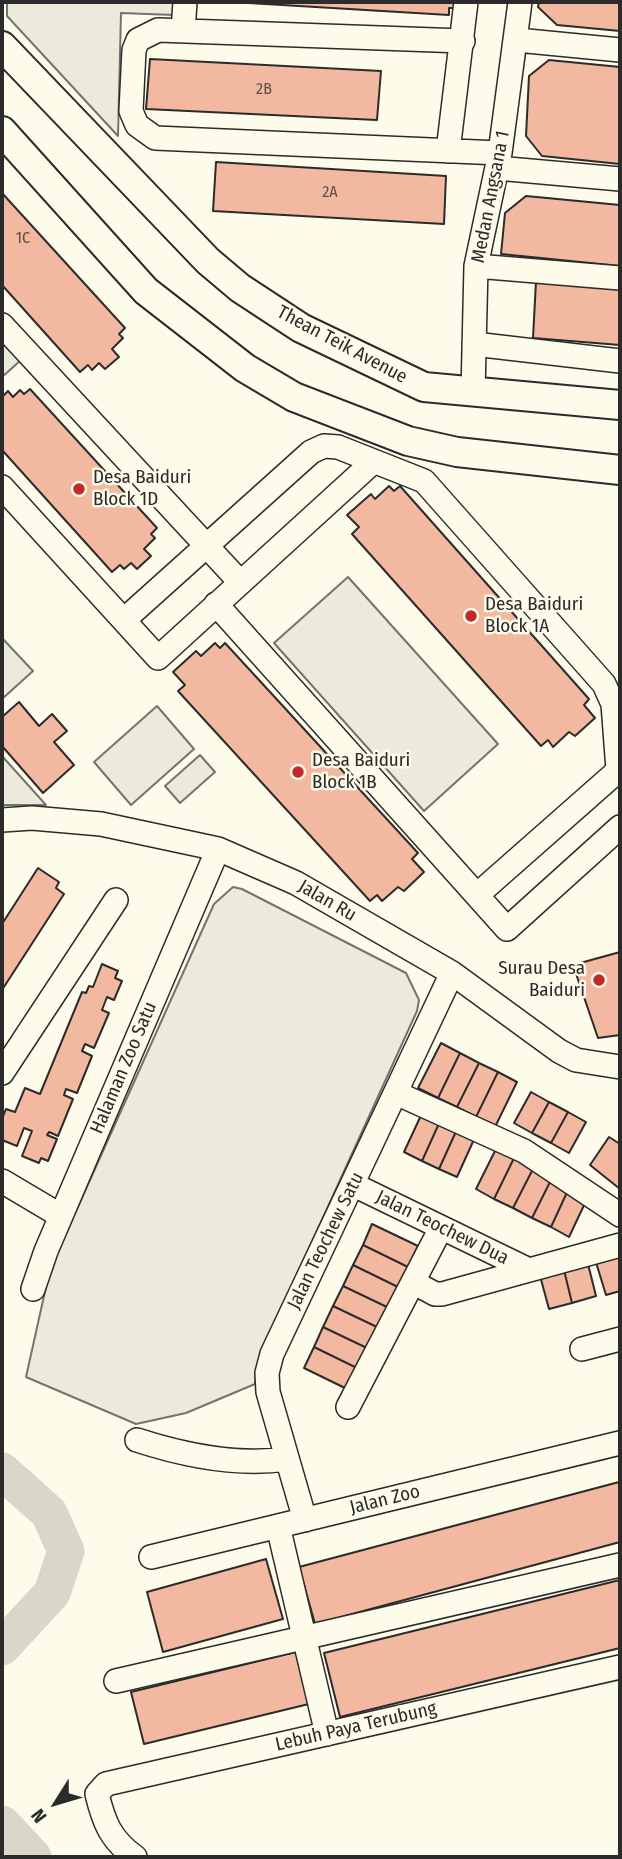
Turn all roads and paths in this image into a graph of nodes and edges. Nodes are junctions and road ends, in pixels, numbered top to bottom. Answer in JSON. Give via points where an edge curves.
{"nodes":[{"id":1,"x":185,"y":2,"type":"edge"},
{"id":2,"x":466,"y":2,"type":"edge"},
{"id":3,"x":520,"y":2,"type":"edge"},
{"id":4,"x":183,"y":31,"type":"junction"},
{"id":5,"x":517,"y":40,"type":"junction"},
{"id":6,"x":463,"y":41,"type":"junction"},
{"id":7,"x":2,"y":46,"type":"edge"},
{"id":8,"x":620,"y":50,"type":"edge"},
{"id":9,"x":2,"y":131,"type":"edge"},
{"id":10,"x":447,"y":150,"type":"junction"},
{"id":11,"x":499,"y":160,"type":"junction"},
{"id":12,"x":620,"y":178,"type":"edge"},
{"id":13,"x":476,"y":266,"type":"junction"},
{"id":14,"x":620,"y":278,"type":"edge"},
{"id":15,"x":2,"y":325,"type":"edge"},
{"id":16,"x":474,"y":344,"type":"junction"},
{"id":17,"x":620,"y":360,"type":"edge"},
{"id":18,"x":473,"y":392,"type":"junction"},
{"id":19,"x":620,"y":405,"type":"edge"},
{"id":20,"x":373,"y":462,"type":"junction"},
{"id":21,"x":620,"y":470,"type":"edge"},
{"id":22,"x":2,"y":487,"type":"edge"},
{"id":23,"x":205,"y":545,"type":"junction"},
{"id":24,"x":240,"y":582,"type":"junction"},
{"id":25,"x":216,"y":604,"type":"junction"},
{"id":26,"x":124,"y":620,"type":"junction"},
{"id":27,"x":619,"y":769,"type":"edge"},
{"id":28,"x":2,"y":820,"type":"edge"},
{"id":29,"x":620,"y":827,"type":"edge"},
{"id":30,"x":218,"y":849,"type":"junction"},
{"id":31,"x":477,"y":895,"type":"junction"},
{"id":32,"x":116,"y":900,"type":"dead end"},
{"id":33,"x":452,"y":973,"type":"junction"},
{"id":34,"x":620,"y":1067,"type":"edge"},
{"id":35,"x":2,"y":1073,"type":"edge"},
{"id":36,"x":396,"y":1093,"type":"junction"},
{"id":37,"x":2,"y":1181,"type":"edge"},
{"id":38,"x":354,"y":1185,"type":"junction"},
{"id":39,"x":620,"y":1215,"type":"edge"},
{"id":40,"x":61,"y":1216,"type":"junction"},
{"id":41,"x":441,"y":1228,"type":"junction"},
{"id":42,"x":620,"y":1244,"type":"edge"},
{"id":43,"x":529,"y":1270,"type":"junction"},
{"id":44,"x":413,"y":1282,"type":"junction"},
{"id":45,"x":33,"y":1289,"type":"dead end"},
{"id":46,"x":620,"y":1339,"type":"edge"},
{"id":47,"x":582,"y":1349,"type":"dead end"},
{"id":48,"x":348,"y":1407,"type":"dead end"},
{"id":49,"x":137,"y":1440,"type":"dead end"},
{"id":50,"x":620,"y":1443,"type":"edge"},
{"id":51,"x":287,"y":1459,"type":"junction"},
{"id":52,"x":305,"y":1520,"type":"junction"},
{"id":53,"x":278,"y":1526,"type":"junction"},
{"id":54,"x":150,"y":1557,"type":"dead end"},
{"id":55,"x":620,"y":1565,"type":"edge"},
{"id":56,"x":304,"y":1637,"type":"junction"},
{"id":57,"x":620,"y":1667,"type":"edge"},
{"id":58,"x":116,"y":1681,"type":"dead end"},
{"id":59,"x":327,"y":1734,"type":"junction"},
{"id":60,"x":135,"y":1857,"type":"edge"}],
"edges":[{"from":1,"to":4,"type":"street"},
{"from":2,"to":6,"type":"street"},
{"from":3,"to":5,"type":"street","name":"Medan Angsana 1"},
{"from":4,"to":6,"type":"street"},
{"from":4,"to":10,"type":"street","via":[[147,33],[134,50],[131,111],[137,125],[155,138]]},
{"from":5,"to":8,"type":"street"},
{"from":5,"to":11,"type":"street","name":"Medan Angsana 1"},
{"from":6,"to":10,"type":"street"},
{"from":7,"to":18,"type":"main road","name":"Thean Teik Avenue","via":[[208,261],[240,288],[301,328],[424,387]]},
{"from":9,"to":21,"type":"main road","via":[[146,290],[244,368],[294,397],[408,441],[457,452]]},
{"from":10,"to":11,"type":"street"},
{"from":11,"to":12,"type":"street"},
{"from":11,"to":13,"type":"street","name":"Medan Angsana 1"},
{"from":13,"to":14,"type":"street"},
{"from":13,"to":16,"type":"street","name":"Medan Angsana 1"},
{"from":15,"to":23,"type":"street"},
{"from":16,"to":17,"type":"street"},
{"from":16,"to":18,"type":"street","name":"Medan Angsana 1"},
{"from":18,"to":19,"type":"main road","name":"Thean Teik Avenue"},
{"from":20,"to":23,"type":"street","via":[[338,447],[317,448]]},
{"from":20,"to":24,"type":"street"},
{"from":20,"to":27,"type":"street","via":[[424,481],[604,684],[613,704]]},
{"from":22,"to":26,"type":"street"},
{"from":23,"to":24,"type":"street"},
{"from":23,"to":26,"type":"street"},
{"from":24,"to":25,"type":"street"},
{"from":25,"to":26,"type":"street","via":[[158,658]]},
{"from":25,"to":31,"type":"street"},
{"from":27,"to":31,"type":"street"},
{"from":28,"to":30,"type":"street","name":"Jalan Ru","via":[[101,824]]},
{"from":29,"to":31,"type":"street","via":[[507,929]]},
{"from":30,"to":33,"type":"street","name":"Jalan Ru","via":[[296,883]]},
{"from":30,"to":40,"type":"street","name":"Halaman Zoo Satu"},
{"from":32,"to":35,"type":"street"},
{"from":33,"to":34,"type":"street","name":"Jalan Ru","via":[[559,1051],[576,1060]]},
{"from":33,"to":36,"type":"street","name":"Jalan Teochew Satu"},
{"from":36,"to":38,"type":"street","name":"Jalan Teochew Satu"},
{"from":36,"to":39,"type":"street","via":[[524,1151]]},
{"from":37,"to":40,"type":"street"},
{"from":38,"to":41,"type":"street","name":"Jalan Teochew Dua"},
{"from":38,"to":51,"type":"street","name":"Jalan Teochew Satu","via":[[267,1373]]},
{"from":40,"to":45,"type":"street","name":"Halaman Zoo Satu"},
{"from":41,"to":43,"type":"street","name":"Jalan Teochew Dua"},
{"from":41,"to":44,"type":"street"},
{"from":42,"to":43,"type":"street"},
{"from":43,"to":44,"type":"street","via":[[442,1294]]},
{"from":44,"to":48,"type":"street"},
{"from":46,"to":47,"type":"street"},
{"from":49,"to":51,"type":"street","via":[[248,1461]]},
{"from":50,"to":52,"type":"street","name":"Jalan Zoo"},
{"from":51,"to":52,"type":"street","name":"Jalan Teochew Satu"},
{"from":52,"to":53,"type":"street","name":"Jalan Zoo"},
{"from":53,"to":54,"type":"street","name":"Jalan Zoo"},
{"from":53,"to":56,"type":"street"},
{"from":55,"to":56,"type":"street"},
{"from":56,"to":58,"type":"street"},
{"from":56,"to":59,"type":"street"},
{"from":57,"to":59,"type":"street","name":"Lebuh Paya Terubung"},
{"from":59,"to":60,"type":"street","name":"Lebuh Paya Terubung","via":[[106,1784],[97,1794],[110,1835]]}]}
